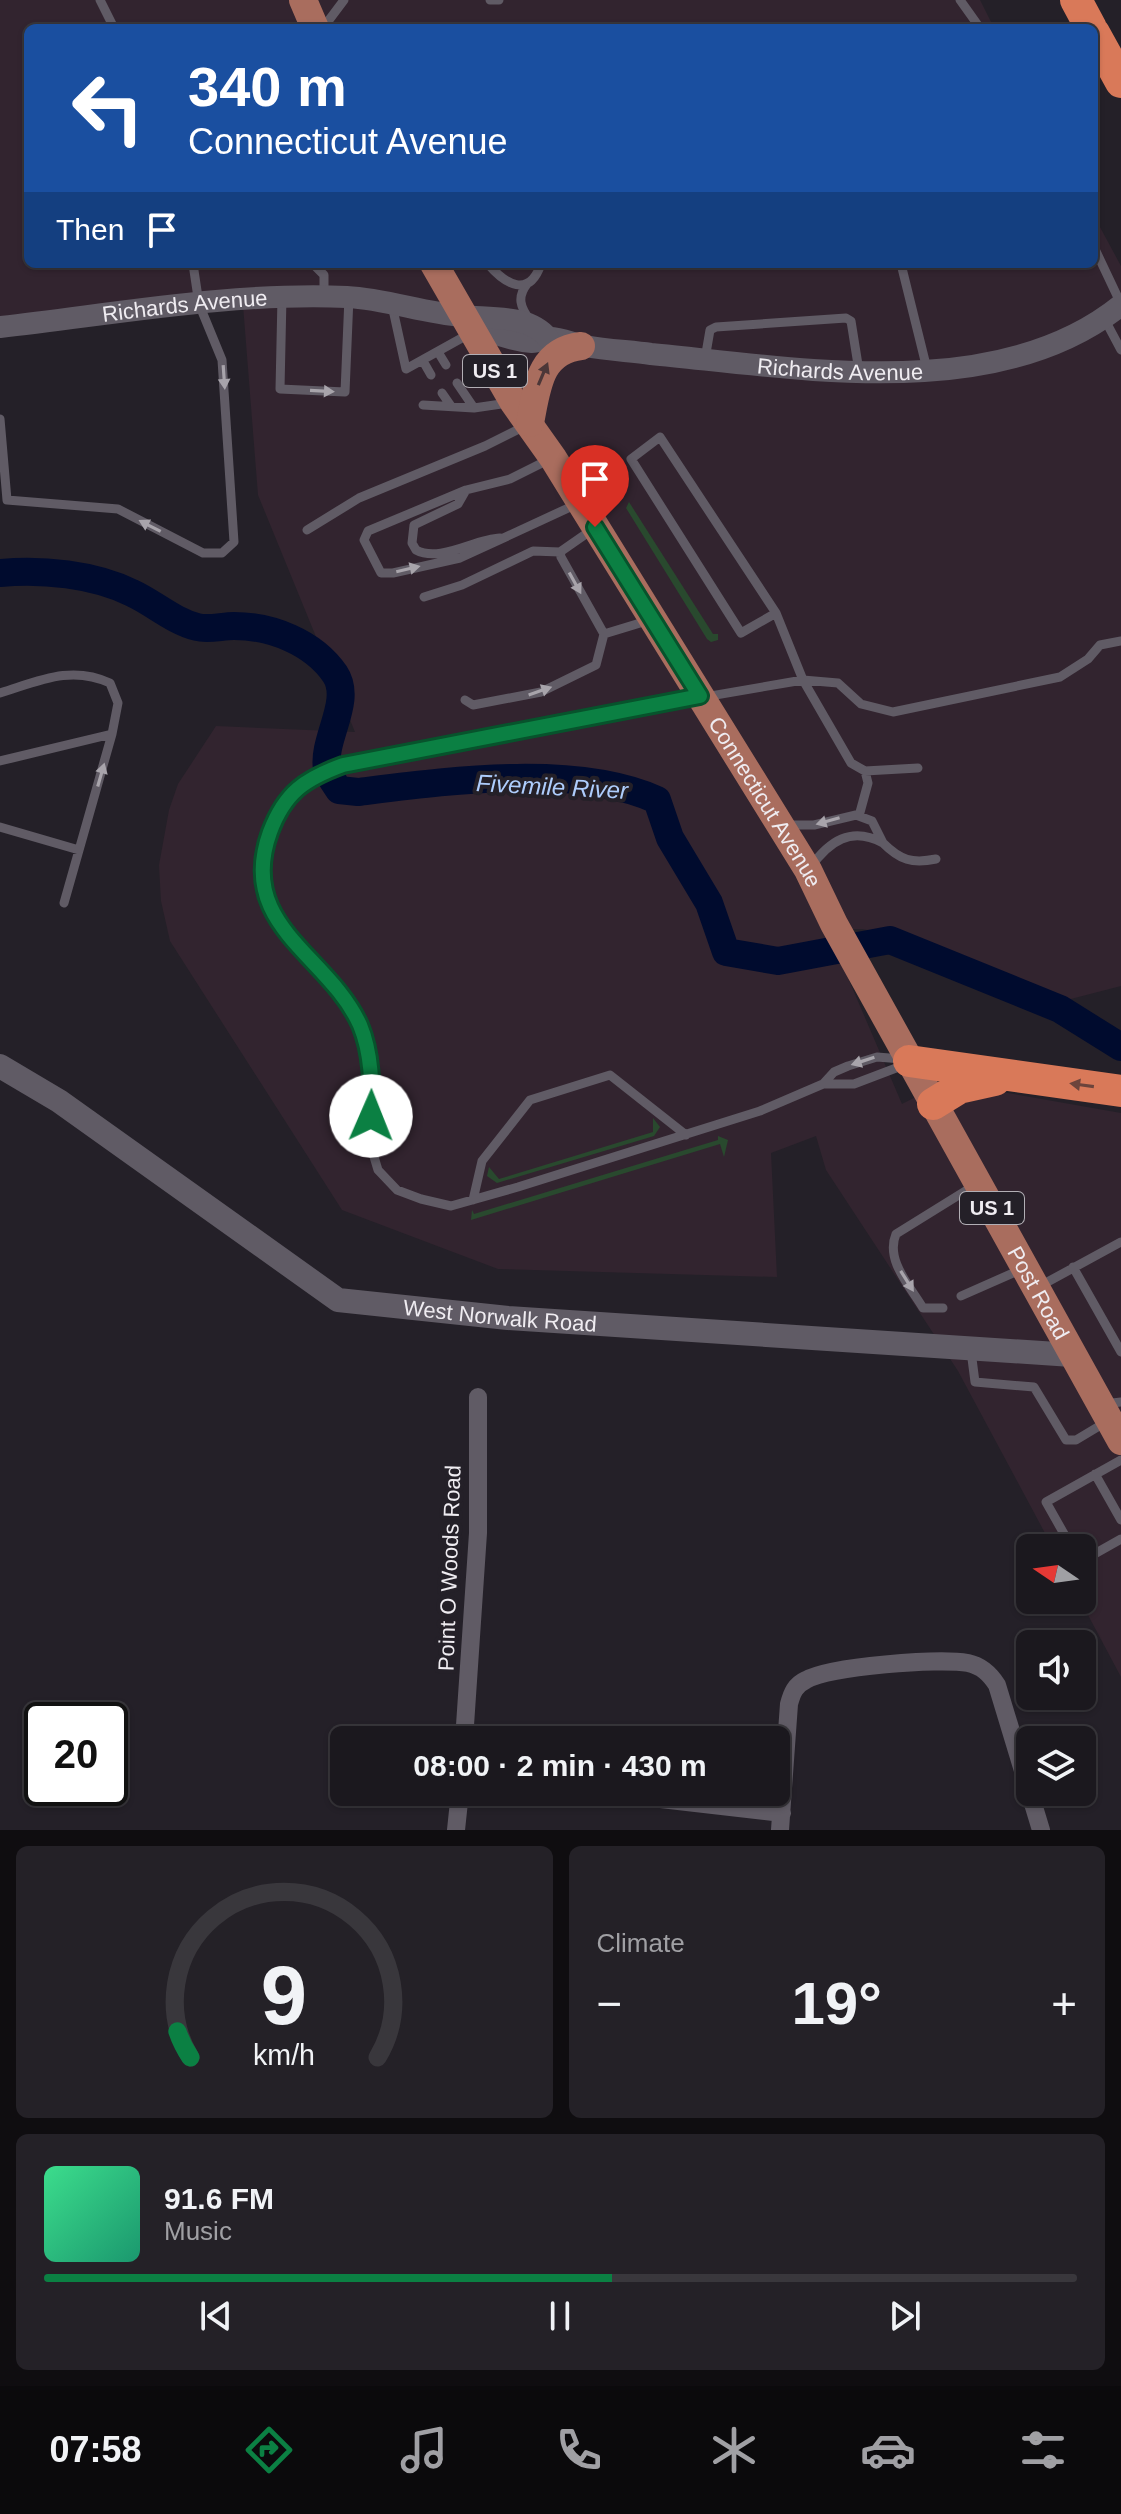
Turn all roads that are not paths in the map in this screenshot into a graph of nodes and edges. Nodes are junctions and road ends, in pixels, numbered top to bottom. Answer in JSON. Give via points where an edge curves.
{"nodes":[{"id":1,"x":100,"y":0,"type":"edge"},
{"id":2,"x":303,"y":0,"type":"edge"},
{"id":3,"x":344,"y":0,"type":"edge"},
{"id":4,"x":490,"y":0,"type":"edge"},
{"id":5,"x":499,"y":0,"type":"edge"},
{"id":6,"x":960,"y":0,"type":"edge"},
{"id":7,"x":1076,"y":0,"type":"edge"},
{"id":8,"x":112,"y":24,"type":"edge"},
{"id":9,"x":313,"y":24,"type":"edge"},
{"id":10,"x":326,"y":24,"type":"edge"},
{"id":11,"x":977,"y":24,"type":"edge"},
{"id":12,"x":1090,"y":24,"type":"edge"},
{"id":13,"x":1098,"y":39,"type":"edge"},
{"id":14,"x":1121,"y":82,"type":"edge"},
{"id":15,"x":1098,"y":259,"type":"edge"},
{"id":16,"x":194,"y":268,"type":"edge"},
{"id":17,"x":317,"y":268,"type":"edge"},
{"id":18,"x":436,"y":268,"type":"edge"},
{"id":19,"x":492,"y":268,"type":"edge"},
{"id":20,"x":538,"y":268,"type":"edge"},
{"id":21,"x":902,"y":268,"type":"edge"},
{"id":22,"x":528,"y":283,"type":"junction"},
{"id":23,"x":282,"y":297,"type":"junction"},
{"id":24,"x":324,"y":297,"type":"junction"},
{"id":25,"x":349,"y":297,"type":"junction"},
{"id":26,"x":392,"y":302,"type":"junction"},
{"id":27,"x":199,"y":304,"type":"junction"},
{"id":28,"x":1115,"y":309,"type":"edge"},
{"id":29,"x":468,"y":324,"type":"junction"},
{"id":30,"x":0,"y":327,"type":"edge"},
{"id":31,"x":541,"y":332,"type":"junction"},
{"id":32,"x":581,"y":346,"type":"junction"},
{"id":33,"x":1121,"y":350,"type":"edge"},
{"id":34,"x":438,"y":352,"type":"junction"},
{"id":35,"x":705,"y":359,"type":"junction"},
{"id":36,"x":423,"y":361,"type":"junction"},
{"id":37,"x":446,"y":365,"type":"dead end"},
{"id":38,"x":927,"y":369,"type":"junction"},
{"id":39,"x":859,"y":371,"type":"junction"},
{"id":40,"x":431,"y":375,"type":"dead end"},
{"id":41,"x":457,"y":383,"type":"dead end"},
{"id":42,"x":442,"y":393,"type":"dead end"},
{"id":43,"x":423,"y":405,"type":"dead end"},
{"id":44,"x":451,"y":406,"type":"junction"},
{"id":45,"x":474,"y":408,"type":"junction"},
{"id":46,"x":522,"y":413,"type":"junction"},
{"id":47,"x":0,"y":419,"type":"edge"},
{"id":48,"x":553,"y":458,"type":"junction"},
{"id":49,"x":466,"y":490,"type":"junction"},
{"id":50,"x":588,"y":515,"type":"junction"},
{"id":51,"x":307,"y":530,"type":"dead end"},
{"id":52,"x":506,"y":537,"type":"junction"},
{"id":53,"x":560,"y":552,"type":"junction"},
{"id":54,"x":424,"y":597,"type":"dead end"},
{"id":55,"x":776,"y":613,"type":"junction"},
{"id":56,"x":653,"y":619,"type":"junction"},
{"id":57,"x":604,"y":634,"type":"junction"},
{"id":58,"x":1121,"y":641,"type":"edge"},
{"id":59,"x":803,"y":680,"type":"junction"},
{"id":60,"x":0,"y":693,"type":"edge"},
{"id":61,"x":700,"y":696,"type":"junction"},
{"id":62,"x":465,"y":700,"type":"dead end"},
{"id":63,"x":112,"y":734,"type":"junction"},
{"id":64,"x":0,"y":761,"type":"edge"},
{"id":65,"x":918,"y":768,"type":"dead end"},
{"id":66,"x":865,"y":771,"type":"junction"},
{"id":67,"x":859,"y":816,"type":"junction"},
{"id":68,"x":779,"y":824,"type":"junction"},
{"id":69,"x":0,"y":827,"type":"edge"},
{"id":70,"x":883,"y":843,"type":"junction"},
{"id":71,"x":79,"y":850,"type":"junction"},
{"id":72,"x":936,"y":859,"type":"dead end"},
{"id":73,"x":808,"y":870,"type":"junction"},
{"id":74,"x":64,"y":903,"type":"dead end"},
{"id":75,"x":909,"y":1061,"type":"junction"},
{"id":76,"x":0,"y":1066,"type":"edge"},
{"id":77,"x":1043,"y":1079,"type":"junction"},
{"id":78,"x":823,"y":1084,"type":"junction"},
{"id":79,"x":1121,"y":1091,"type":"edge"},
{"id":80,"x":933,"y":1104,"type":"junction"},
{"id":81,"x":686,"y":1135,"type":"junction"},
{"id":82,"x":978,"y":1183,"type":"junction"},
{"id":83,"x":473,"y":1200,"type":"junction"},
{"id":84,"x":1121,"y":1242,"type":"edge"},
{"id":85,"x":1073,"y":1267,"type":"junction"},
{"id":86,"x":1031,"y":1278,"type":"junction"},
{"id":87,"x":961,"y":1296,"type":"dead end"},
{"id":88,"x":943,"y":1308,"type":"dead end"},
{"id":89,"x":971,"y":1348,"type":"junction"},
{"id":90,"x":1121,"y":1352,"type":"edge"},
{"id":91,"x":1072,"y":1355,"type":"junction"},
{"id":92,"x":478,"y":1397,"type":"dead end"},
{"id":93,"x":1113,"y":1417,"type":"edge"},
{"id":94,"x":1121,"y":1460,"type":"edge"},
{"id":95,"x":1095,"y":1474,"type":"junction"},
{"id":96,"x":1121,"y":1520,"type":"edge"},
{"id":97,"x":1064,"y":1534,"type":"edge"},
{"id":98,"x":1121,"y":1539,"type":"edge"},
{"id":99,"x":1096,"y":1553,"type":"edge"},
{"id":100,"x":465,"y":1726,"type":"edge"},
{"id":101,"x":459,"y":1806,"type":"edge"},
{"id":102,"x":687,"y":1806,"type":"edge"},
{"id":103,"x":781,"y":1821,"type":"edge"},
{"id":104,"x":456,"y":1830,"type":"edge"},
{"id":105,"x":1041,"y":1830,"type":"edge"}],
"edges":[{"from":1,"to":8,"type":"lane"},
{"from":2,"to":9,"type":"main road"},
{"from":3,"to":10,"type":"lane"},
{"from":4,"to":5,"type":"lane"},
{"from":6,"to":11,"type":"lane"},
{"from":7,"to":12,"type":"highway"},
{"from":13,"to":14,"type":"highway"},
{"from":15,"to":28,"type":"lane"},
{"from":16,"to":27,"type":"lane"},
{"from":17,"to":24,"type":"lane","via":[[324,275]]},
{"from":18,"to":29,"type":"main road","name":"Connecticut Avenue","number":"US 1"},
{"from":19,"to":22,"type":"lane","via":[[504,282]]},
{"from":20,"to":22,"type":"lane"},
{"from":21,"to":38,"type":"lane"},
{"from":22,"to":31,"type":"lane","via":[[521,303]]},
{"from":23,"to":24,"type":"street","name":"Richards Avenue"},
{"from":23,"to":25,"type":"lane","one_way":true,"via":[[280,389],[345,392]]},
{"from":23,"to":27,"type":"street","name":"Richards Avenue"},
{"from":24,"to":25,"type":"street","name":"Richards Avenue"},
{"from":25,"to":26,"type":"street","name":"Richards Avenue"},
{"from":26,"to":29,"type":"street","name":"Richards Avenue"},
{"from":26,"to":36,"type":"lane","via":[[406,369]]},
{"from":27,"to":30,"type":"street","name":"Richards Avenue"},
{"from":27,"to":47,"type":"lane","one_way":true,"via":[[222,360],[234,542],[222,553],[203,553],[118,509],[7,500]]},
{"from":28,"to":33,"type":"lane"},
{"from":28,"to":38,"type":"street","name":"Richards Avenue","via":[[1038,351]]},
{"from":29,"to":31,"type":"street","name":"Richards Avenue","via":[[529,342]]},
{"from":29,"to":34,"type":"lane"},
{"from":29,"to":46,"type":"main road","name":"Connecticut Avenue","number":"US 1"},
{"from":31,"to":32,"type":"street","name":"Richards Avenue"},
{"from":32,"to":35,"type":"street","name":"Richards Avenue"},
{"from":46,"to":32,"type":"main road","one_way":true,"via":[[544,366],[561,350]]},
{"from":34,"to":36,"type":"lane"},
{"from":34,"to":37,"type":"lane"},
{"from":35,"to":39,"type":"street","name":"Richards Avenue","via":[[805,371]]},
{"from":35,"to":39,"type":"lane","via":[[710,330],[716,327],[846,318],[851,321]]},
{"from":36,"to":40,"type":"lane"},
{"from":38,"to":39,"type":"street","name":"Richards Avenue"},
{"from":41,"to":45,"type":"lane"},
{"from":42,"to":44,"type":"lane"},
{"from":43,"to":44,"type":"lane"},
{"from":44,"to":45,"type":"lane"},
{"from":45,"to":46,"type":"lane"},
{"from":46,"to":48,"type":"main road","name":"Connecticut Avenue","number":"US 1"},
{"from":46,"to":51,"type":"lane","via":[[485,446],[359,498]]},
{"from":48,"to":49,"type":"lane","via":[[510,479]]},
{"from":48,"to":50,"type":"main road","name":"Connecticut Avenue","number":"US 1"},
{"from":49,"to":52,"type":"lane","via":[[458,504],[414,525],[416,550],[432,555]]},
{"from":49,"to":52,"type":"lane","one_way":true,"via":[[368,531],[364,540],[376,569],[393,573],[460,558]]},
{"from":50,"to":52,"type":"lane"},
{"from":50,"to":53,"type":"lane"},
{"from":50,"to":56,"type":"main road","name":"Connecticut Avenue","number":"US 1"},
{"from":53,"to":54,"type":"lane","via":[[533,551]]},
{"from":53,"to":57,"type":"lane","one_way":true},
{"from":55,"to":55,"type":"lane","via":[[660,437],[631,459],[741,633]]},
{"from":55,"to":59,"type":"lane"},
{"from":56,"to":57,"type":"lane"},
{"from":56,"to":61,"type":"main road","name":"Connecticut Avenue","number":"US 1"},
{"from":62,"to":57,"type":"lane","one_way":true,"via":[[473,705],[541,692],[596,665]]},
{"from":58,"to":59,"type":"lane","via":[[1100,645],[1060,677],[893,712],[861,704],[838,683]]},
{"from":59,"to":61,"type":"lane"},
{"from":59,"to":66,"type":"lane","via":[[851,763]]},
{"from":60,"to":63,"type":"lane","via":[[59,675],[89,673],[110,683],[118,703]]},
{"from":61,"to":68,"type":"main road","name":"Connecticut Avenue","number":"US 1"},
{"from":61,"to":83,"type":"lane","via":[[343,765],[308,778],[282,805],[262,872],[269,902],[283,931],[332,985],[360,1026],[372,1080],[372,1150],[378,1170],[397,1190],[421,1199],[451,1206]]},
{"from":63,"to":64,"type":"lane"},
{"from":71,"to":63,"type":"lane","one_way":true},
{"from":65,"to":66,"type":"lane"},
{"from":66,"to":67,"type":"lane","via":[[868,783]]},
{"from":67,"to":68,"type":"lane","one_way":true,"via":[[814,825]]},
{"from":67,"to":70,"type":"lane","via":[[872,821]]},
{"from":68,"to":73,"type":"main road","name":"Connecticut Avenue","number":"US 1"},
{"from":69,"to":71,"type":"lane"},
{"from":70,"to":72,"type":"lane","via":[[898,859]]},
{"from":70,"to":73,"type":"lane","via":[[869,835],[843,836],[824,848]]},
{"from":71,"to":74,"type":"lane"},
{"from":73,"to":75,"type":"main road","name":"Connecticut Avenue","number":"US 1"},
{"from":75,"to":77,"type":"highway"},
{"from":75,"to":78,"type":"lane","via":[[854,1084]]},
{"from":75,"to":78,"type":"lane","one_way":true,"via":[[877,1057],[834,1072]]},
{"from":75,"to":80,"type":"main road","name":"Post Road","number":"US 1"},
{"from":76,"to":89,"type":"main road","name":"West Norwalk Road","via":[[59,1101],[338,1300],[508,1318]]},
{"from":79,"to":77,"type":"highway","one_way":true},
{"from":77,"to":80,"type":"highway","via":[[981,1081]]},
{"from":78,"to":81,"type":"lane"},
{"from":80,"to":82,"type":"main road","name":"Post Road","number":"US 1"},
{"from":81,"to":83,"type":"lane"},
{"from":81,"to":83,"type":"lane","via":[[610,1075],[530,1100],[482,1161]]},
{"from":82,"to":86,"type":"main road","name":"Post Road","number":"US 1"},
{"from":82,"to":88,"type":"lane","one_way":true,"via":[[896,1234],[892,1244],[893,1257],[923,1308]]},
{"from":84,"to":85,"type":"lane"},
{"from":85,"to":86,"type":"lane"},
{"from":85,"to":90,"type":"lane"},
{"from":86,"to":87,"type":"lane"},
{"from":86,"to":91,"type":"main road","name":"Post Road","number":"US 1"},
{"from":89,"to":91,"type":"main road","name":"West Norwalk Road"},
{"from":89,"to":93,"type":"lane","via":[[975,1382],[1034,1387],[1066,1440],[1076,1440]]},
{"from":91,"to":93,"type":"main road","name":"Post Road","number":"US 1"},
{"from":92,"to":100,"type":"street","name":"Point O Woods Road","via":[[478,1533]]},
{"from":94,"to":95,"type":"lane"},
{"from":95,"to":96,"type":"lane"},
{"from":95,"to":97,"type":"lane","via":[[1046,1502]]},
{"from":98,"to":99,"type":"lane"},
{"from":101,"to":104,"type":"street"},
{"from":102,"to":103,"type":"street"},
{"from":103,"to":105,"type":"street","via":[[789,1704],[796,1686],[845,1668],[965,1663],[985,1671],[997,1685]]}]}
